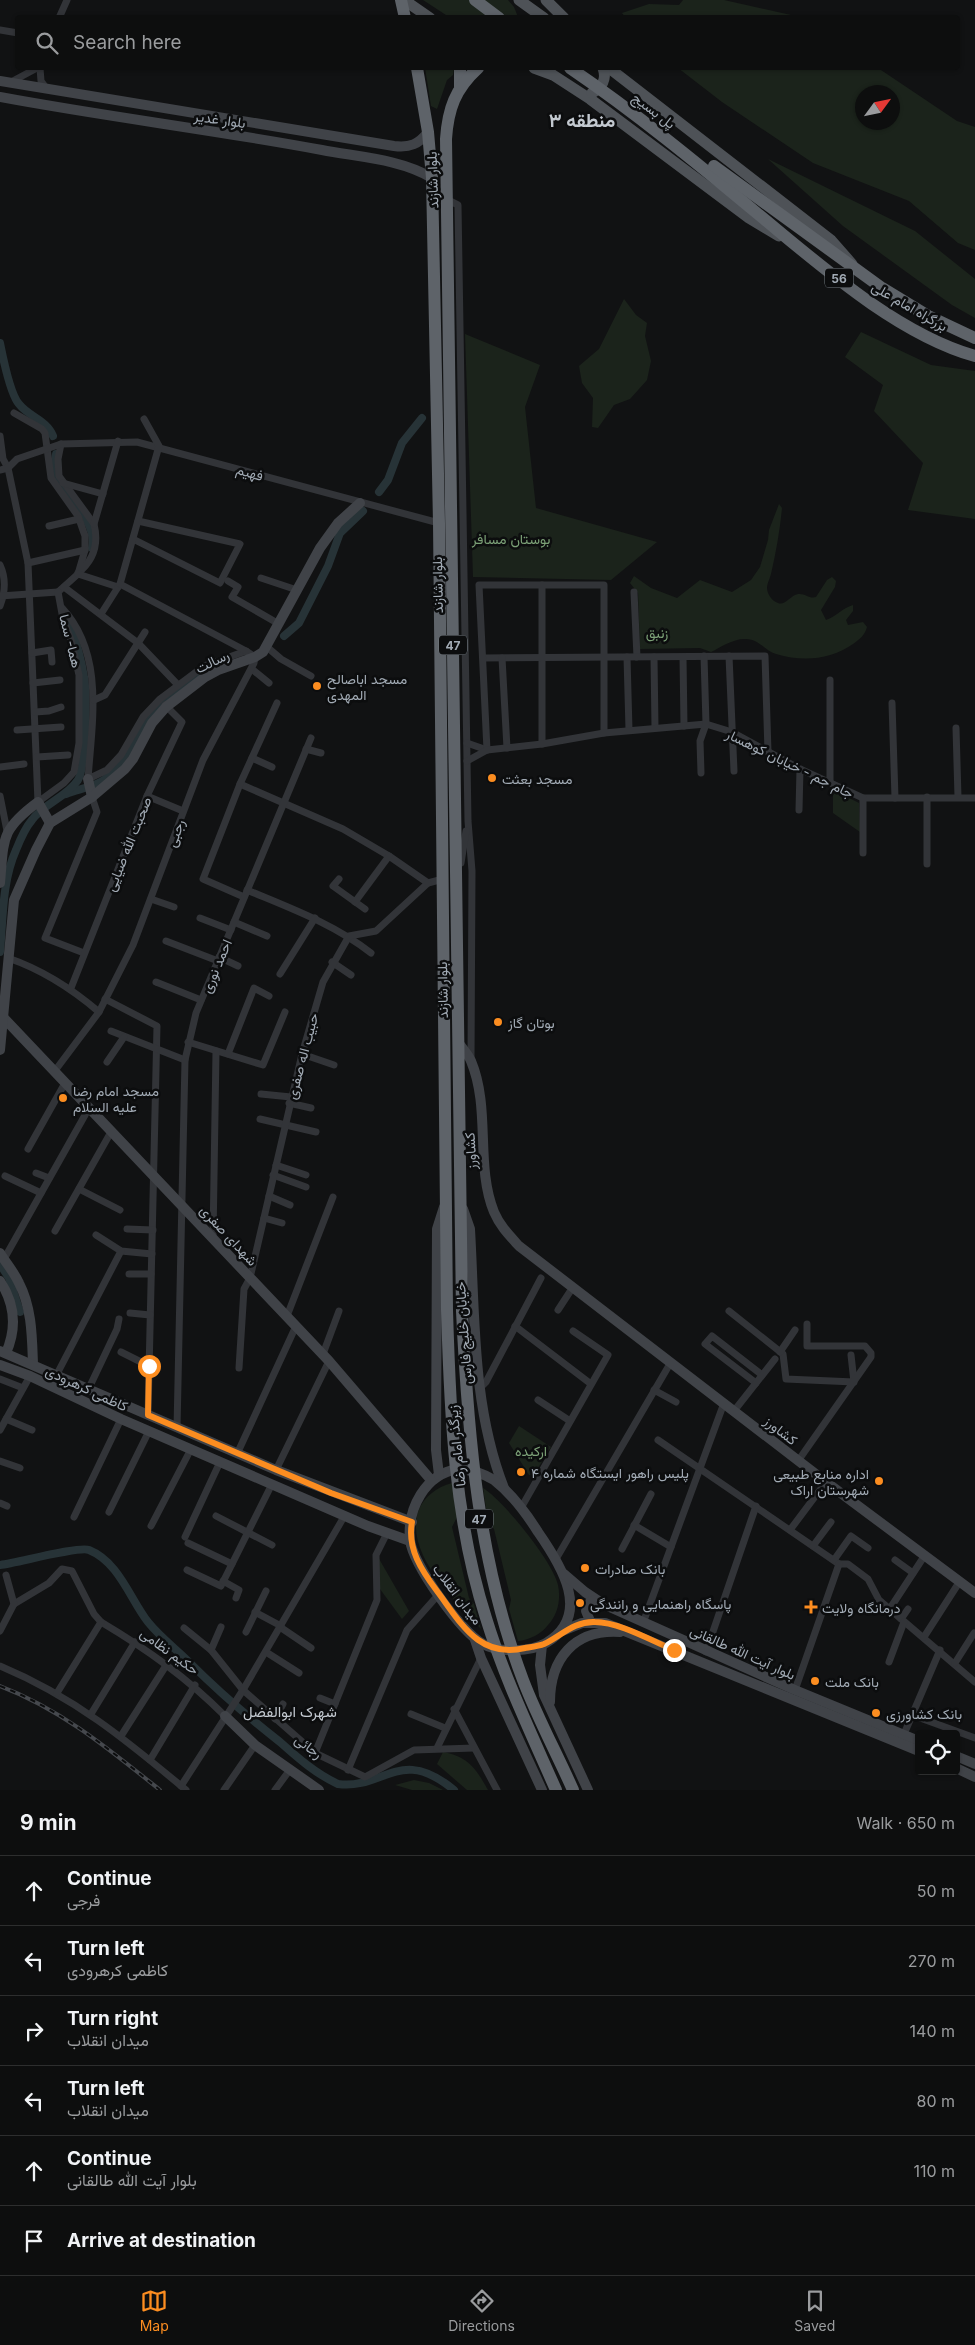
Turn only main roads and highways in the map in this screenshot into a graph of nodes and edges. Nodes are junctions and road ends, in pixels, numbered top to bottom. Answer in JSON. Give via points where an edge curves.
{"nodes":[{"id":1,"x":402,"y":0,"type":"edge"},
{"id":2,"x":475,"y":0,"type":"edge"},
{"id":3,"x":486,"y":0,"type":"edge"},
{"id":4,"x":518,"y":0,"type":"edge"},
{"id":5,"x":546,"y":0,"type":"edge"},
{"id":6,"x":404,"y":15,"type":"edge"},
{"id":7,"x":425,"y":15,"type":"edge"},
{"id":8,"x":495,"y":15,"type":"edge"},
{"id":9,"x":506,"y":15,"type":"edge"},
{"id":10,"x":523,"y":15,"type":"edge"},
{"id":11,"x":540,"y":15,"type":"edge"},
{"id":12,"x":561,"y":15,"type":"edge"},
{"id":13,"x":417,"y":70,"type":"edge"},
{"id":14,"x":460,"y":70,"type":"edge"},
{"id":15,"x":476,"y":70,"type":"edge"},
{"id":16,"x":573,"y":70,"type":"edge"},
{"id":17,"x":584,"y":70,"type":"edge"},
{"id":18,"x":603,"y":70,"type":"edge"},
{"id":19,"x":612,"y":70,"type":"edge"},
{"id":20,"x":551,"y":71,"type":"edge"},
{"id":21,"x":5,"y":82,"type":"edge"},
{"id":22,"x":460,"y":87,"type":"junction"},
{"id":23,"x":610,"y":91,"type":"junction"},
{"id":24,"x":580,"y":94,"type":"junction"},
{"id":25,"x":0,"y":97,"type":"edge"},
{"id":26,"x":428,"y":132,"type":"junction"},
{"id":27,"x":394,"y":146,"type":"junction"},
{"id":28,"x":393,"y":164,"type":"junction"},
{"id":29,"x":720,"y":176,"type":"junction"},
{"id":30,"x":432,"y":178,"type":"junction"},
{"id":31,"x":791,"y":241,"type":"junction"},
{"id":32,"x":856,"y":269,"type":"junction"},
{"id":33,"x":975,"y":338,"type":"edge"},
{"id":34,"x":975,"y":356,"type":"edge"},
{"id":35,"x":360,"y":503,"type":"road end"},
{"id":36,"x":88,"y":778,"type":"road end"},
{"id":37,"x":92,"y":797,"type":"junction"},
{"id":38,"x":50,"y":823,"type":"junction"},
{"id":39,"x":2,"y":852,"type":"edge"},
{"id":40,"x":0,"y":884,"type":"edge"},
{"id":41,"x":2,"y":1016,"type":"edge"},
{"id":42,"x":458,"y":1042,"type":"junction"},
{"id":43,"x":0,"y":1050,"type":"edge"},
{"id":44,"x":445,"y":1201,"type":"junction"},
{"id":45,"x":461,"y":1202,"type":"junction"},
{"id":46,"x":446,"y":1232,"type":"joint"},
{"id":47,"x":461,"y":1232,"type":"joint"},
{"id":48,"x":2,"y":1256,"type":"edge"},
{"id":49,"x":0,"y":1281,"type":"edge"},
{"id":50,"x":30,"y":1320,"type":"junction"},
{"id":51,"x":13,"y":1321,"type":"junction"},
{"id":52,"x":3,"y":1352,"type":"edge"},
{"id":53,"x":33,"y":1364,"type":"junction"},
{"id":54,"x":0,"y":1365,"type":"edge"},
{"id":55,"x":439,"y":1475,"type":"junction"},
{"id":56,"x":506,"y":1491,"type":"junction"},
{"id":57,"x":375,"y":1508,"type":"junction"},
{"id":58,"x":412,"y":1522,"type":"junction"},
{"id":59,"x":368,"y":1526,"type":"junction"},
{"id":60,"x":410,"y":1541,"type":"junction"},
{"id":61,"x":564,"y":1574,"type":"junction"},
{"id":62,"x":975,"y":1593,"type":"edge"},
{"id":63,"x":595,"y":1600,"type":"junction"},
{"id":64,"x":590,"y":1622,"type":"junction"},
{"id":65,"x":562,"y":1631,"type":"junction"},
{"id":66,"x":634,"y":1633,"type":"junction"},
{"id":67,"x":475,"y":1640,"type":"junction"},
{"id":68,"x":537,"y":1646,"type":"junction"},
{"id":69,"x":550,"y":1711,"type":"junction"},
{"id":70,"x":226,"y":1714,"type":"road end"},
{"id":71,"x":915,"y":1738,"type":"edge"},
{"id":72,"x":915,"y":1749,"type":"edge"},
{"id":73,"x":960,"y":1758,"type":"edge"},
{"id":74,"x":975,"y":1764,"type":"edge"},
{"id":75,"x":960,"y":1770,"type":"edge"},
{"id":76,"x":975,"y":1777,"type":"edge"},
{"id":77,"x":319,"y":1790,"type":"edge"},
{"id":78,"x":542,"y":1790,"type":"edge"},
{"id":79,"x":556,"y":1790,"type":"edge"},
{"id":80,"x":574,"y":1790,"type":"edge"},
{"id":81,"x":588,"y":1790,"type":"edge"}],
"edges":[{"from":1,"to":6,"type":"highway"},
{"from":1,"to":7,"type":"main road"},
{"from":2,"to":8,"type":"highway"},
{"from":3,"to":9,"type":"highway"},
{"from":4,"to":10,"type":"main road"},
{"from":4,"to":11,"type":"main road"},
{"from":5,"to":12,"type":"main road"},
{"from":13,"to":26,"type":"highway","name":"بلوار شازند","number":"47"},
{"from":14,"to":22,"type":"highway"},
{"from":15,"to":22,"type":"highway","name":"بلوار شازند","number":"47"},
{"from":16,"to":23,"type":"highway","name":"پل بسیج","number":"56"},
{"from":17,"to":23,"type":"highway","name":"پل بسیج","number":"56"},
{"from":18,"to":24,"type":"main road","via":[[605,78],[598,90]]},
{"from":19,"to":32,"type":"main road","via":[[831,240]]},
{"from":20,"to":24,"type":"main road"},
{"from":21,"to":27,"type":"main road","name":"بلوار غدیر"},
{"from":22,"to":42,"type":"highway","name":"بلوار شازند","number":"47","via":[[452,100],[446,127],[454,302],[459,660]]},
{"from":23,"to":29,"type":"highway","name":"پل بسیج","number":"56"},
{"from":24,"to":31,"type":"main road","via":[[749,218]]},
{"from":25,"to":28,"type":"main road","name":"بلوار غدیر","via":[[252,137]]},
{"from":26,"to":27,"type":"main road","name":"بلوار غدیر","via":[[414,145]]},
{"from":26,"to":30,"type":"highway","name":"بلوار شازند","number":"47"},
{"from":27,"to":28,"type":"main road","via":[[398,159]]},
{"from":28,"to":30,"type":"main road","name":"بلوار غدیر","via":[[418,170]]},
{"from":29,"to":31,"type":"highway","name":"بزرگراه امام علی","number":"56"},
{"from":29,"to":32,"type":"highway","name":"بزرگراه امام علی","number":"56"},
{"from":30,"to":44,"type":"highway","name":"بلوار شازند","number":"47","via":[[439,523]]},
{"from":31,"to":34,"type":"highway","name":"بزرگراه امام علی","number":"56","via":[[874,305],[918,331]]},
{"from":32,"to":33,"type":"highway","name":"بزرگراه امام علی","number":"56","via":[[928,316]]},
{"from":35,"to":37,"type":"main road","name":"رسالت","via":[[320,548],[267,647],[218,670],[163,703],[129,764]]},
{"from":36,"to":37,"type":"main road"},
{"from":37,"to":38,"type":"main road","name":"رسالت"},
{"from":38,"to":39,"type":"main road","via":[[38,802],[18,817],[7,831]]},
{"from":38,"to":41,"type":"main road","via":[[14,900]]},
{"from":39,"to":40,"type":"main road"},
{"from":41,"to":43,"type":"main road"},
{"from":41,"to":55,"type":"main road","name":"شهدای صفری"},
{"from":42,"to":45,"type":"highway","name":"بلوار شازند","number":"47"},
{"from":42,"to":62,"type":"main road","name":"کشاورز","via":[[470,1061],[482,1120],[485,1174],[495,1213],[519,1246]]},
{"from":44,"to":46,"type":"highway","name":"بلوار شازند","number":"47"},
{"from":44,"to":55,"type":"main road","name":"خیابان خلیج فارس","via":[[437,1229],[436,1450]]},
{"from":45,"to":47,"type":"highway","name":"بلوار شازند","number":"47"},
{"from":45,"to":56,"type":"main road","name":"خیابان خلیج فارس","via":[[470,1229],[480,1388],[487,1432]]},
{"from":46,"to":79,"type":"highway","name":"زیرگذر امام رضا","number":"47","via":[[453,1429],[458,1484],[475,1576],[508,1683]]},
{"from":47,"to":80,"type":"highway","name":"زیرگذر امام رضا","number":"47","via":[[466,1396],[482,1537],[503,1620],[523,1681]]},
{"from":48,"to":50,"type":"main road","via":[[26,1298]]},
{"from":49,"to":51,"type":"main road","via":[[10,1302]]},
{"from":50,"to":51,"type":"main road"},
{"from":50,"to":53,"type":"main road"},
{"from":51,"to":52,"type":"main road","via":[[14,1332]]},
{"from":52,"to":53,"type":"main road","name":"کاظمی کرهرودی"},
{"from":53,"to":57,"type":"main road","name":"کاظمی کرهرودی","via":[[237,1454]]},
{"from":54,"to":59,"type":"main road","name":"کاظمی کرهرودی"},
{"from":55,"to":56,"type":"main road","via":[[467,1470],[484,1475]]},
{"from":55,"to":58,"type":"main road","name":"میدان انقلاب","via":[[422,1491]]},
{"from":56,"to":61,"type":"main road","via":[[521,1508]]},
{"from":57,"to":58,"type":"main road","name":"کاظمی کرهرودی"},
{"from":57,"to":59,"type":"main road"},
{"from":58,"to":60,"type":"main road","name":"میدان انقلاب"},
{"from":59,"to":60,"type":"main road","name":"کاظمی کرهرودی"},
{"from":60,"to":67,"type":"main road","name":"میدان انقلاب","via":[[419,1564]]},
{"from":61,"to":63,"type":"main road","name":"بلوار آیت الله طالقانی"},
{"from":61,"to":65,"type":"main road","via":[[570,1605]]},
{"from":63,"to":64,"type":"main road","via":[[590,1602],[586,1611]]},
{"from":63,"to":71,"type":"main road","name":"بلوار آیت الله طالقانی","via":[[706,1652]]},
{"from":64,"to":65,"type":"main road","name":"بلوار آیت الله طالقانی"},
{"from":64,"to":66,"type":"main road","name":"بلوار آیت الله طالقانی"},
{"from":65,"to":68,"type":"main road","name":"میدان انقلاب"},
{"from":66,"to":69,"type":"main road","via":[[598,1632],[572,1646],[553,1673]]},
{"from":66,"to":72,"type":"main road","name":"بلوار آیت الله طالقانی"},
{"from":67,"to":68,"type":"main road","name":"میدان انقلاب","via":[[485,1646],[508,1650]]},
{"from":67,"to":78,"type":"main road"},
{"from":68,"to":69,"type":"main road","via":[[541,1680]]},
{"from":69,"to":81,"type":"main road"},
{"from":70,"to":77,"type":"main road","name":"حکیم نظامی","via":[[254,1745]]},
{"from":73,"to":74,"type":"main road"},
{"from":75,"to":76,"type":"main road"}]}
